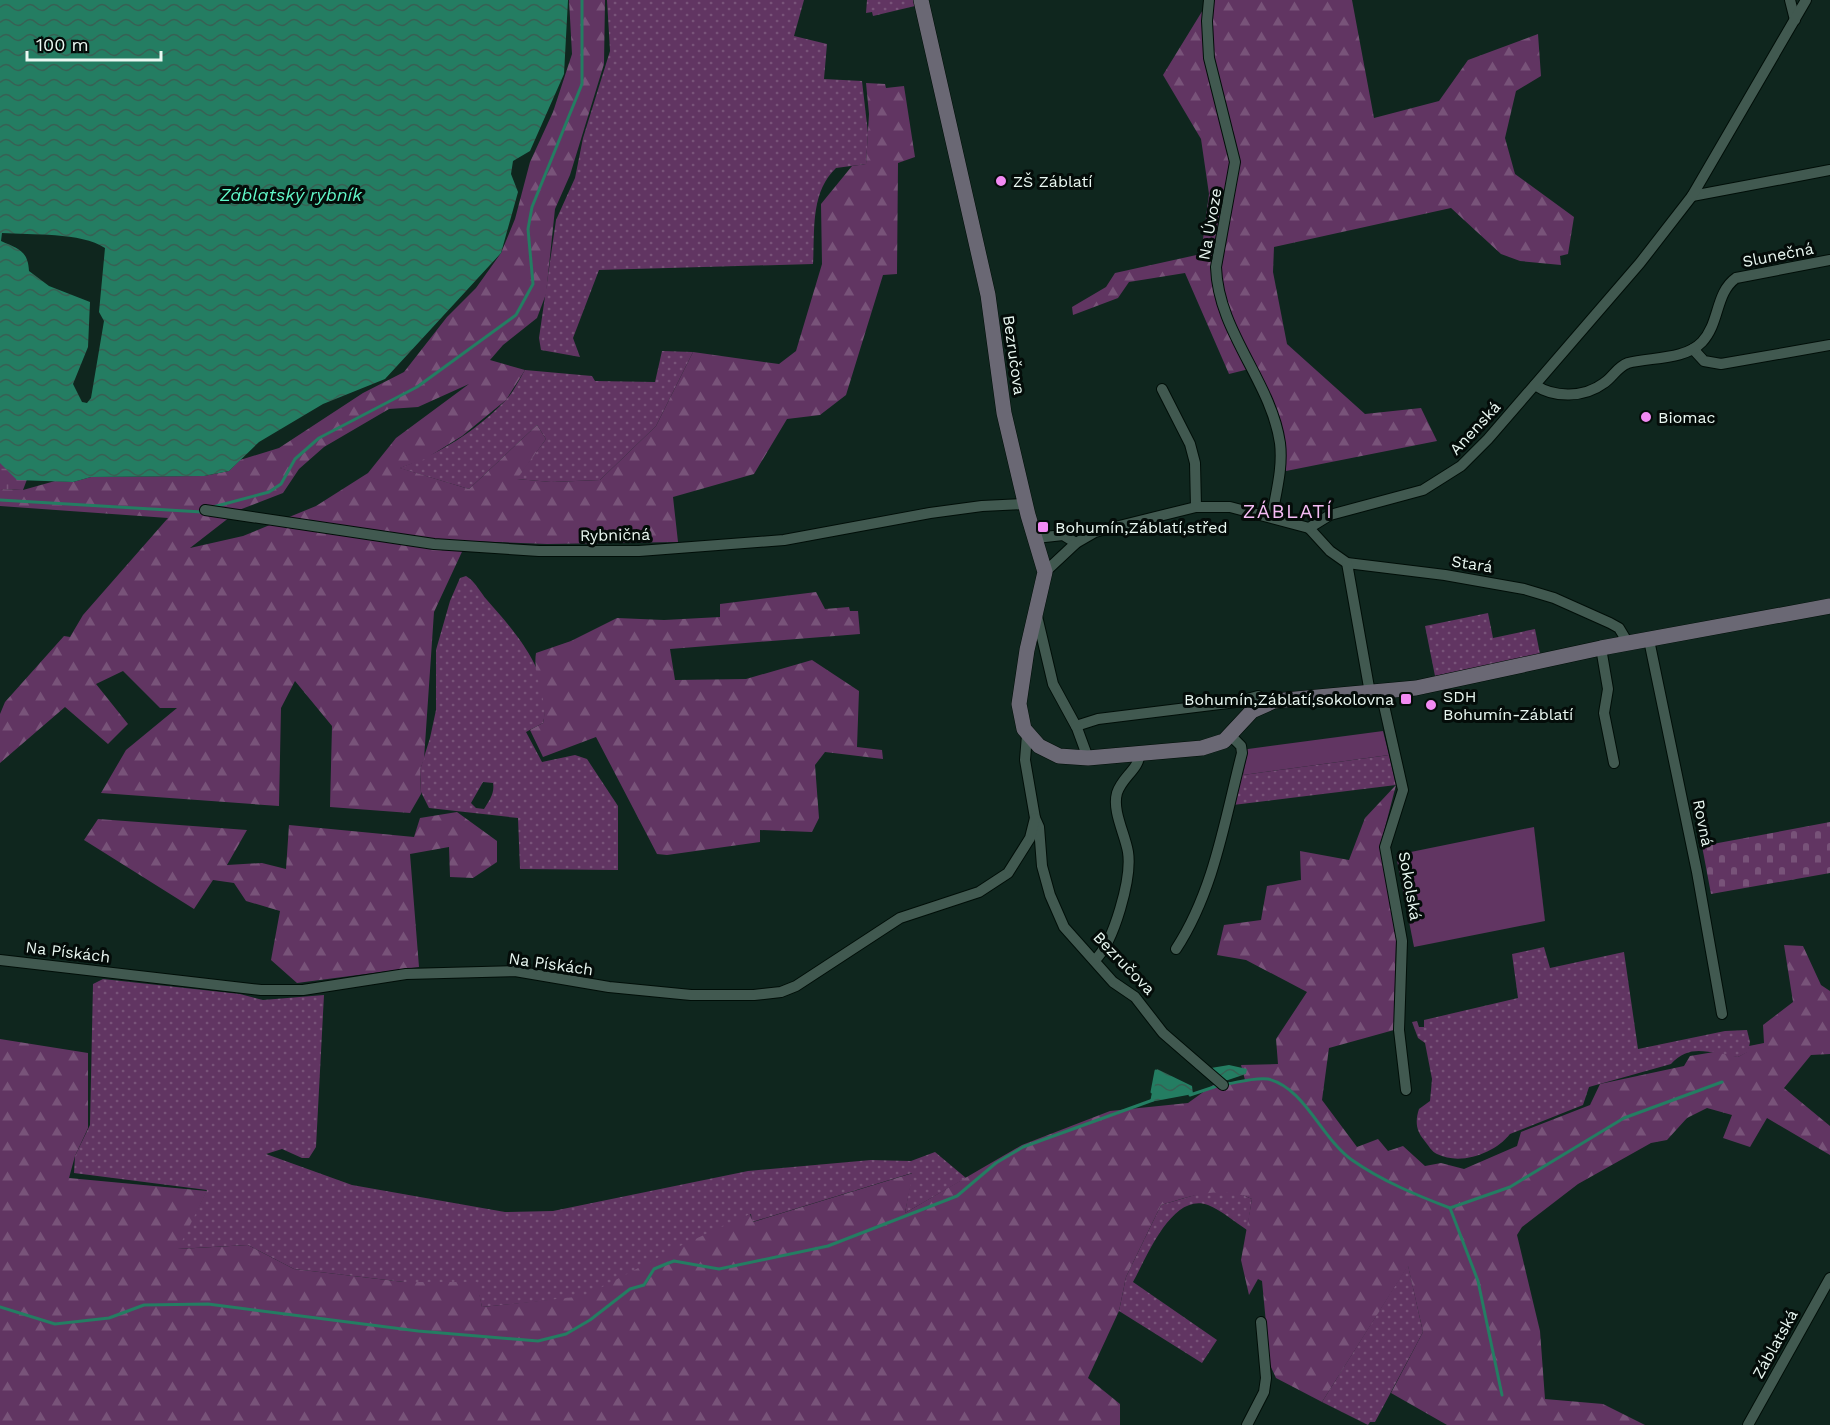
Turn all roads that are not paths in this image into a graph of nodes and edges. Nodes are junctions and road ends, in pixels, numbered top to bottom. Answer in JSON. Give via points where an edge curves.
{"nodes":[{"id":1,"x":921,"y":0,"type":"edge"},
{"id":2,"x":1209,"y":0,"type":"edge"},
{"id":3,"x":1790,"y":0,"type":"edge"},
{"id":4,"x":1806,"y":0,"type":"edge"},
{"id":5,"x":1795,"y":20,"type":"junction"},
{"id":6,"x":1830,"y":170,"type":"edge"},
{"id":7,"x":1692,"y":196,"type":"junction"},
{"id":8,"x":1830,"y":260,"type":"edge"},
{"id":9,"x":1830,"y":345,"type":"edge"},
{"id":10,"x":1692,"y":349,"type":"junction"},
{"id":11,"x":1535,"y":385,"type":"junction"},
{"id":12,"x":1162,"y":389,"type":"dead end"},
{"id":13,"x":1025,"y":504,"type":"junction"},
{"id":14,"x":1196,"y":507,"type":"junction"},
{"id":15,"x":205,"y":510,"type":"dead end"},
{"id":16,"x":1272,"y":516,"type":"junction"},
{"id":17,"x":1309,"y":528,"type":"junction"},
{"id":18,"x":1036,"y":538,"type":"junction"},
{"id":19,"x":1076,"y":543,"type":"junction"},
{"id":20,"x":1347,"y":563,"type":"junction"},
{"id":21,"x":1045,"y":572,"type":"junction"},
{"id":22,"x":1830,"y":606,"type":"edge"},
{"id":23,"x":1036,"y":612,"type":"junction"},
{"id":24,"x":1649,"y":640,"type":"junction"},
{"id":25,"x":1629,"y":643,"type":"junction"},
{"id":26,"x":1601,"y":648,"type":"junction"},
{"id":27,"x":1375,"y":693,"type":"junction"},
{"id":28,"x":1266,"y":703,"type":"junction"},
{"id":29,"x":1076,"y":726,"type":"junction"},
{"id":30,"x":1027,"y":735,"type":"junction"},
{"id":31,"x":1231,"y":736,"type":"junction"},
{"id":32,"x":1140,"y":754,"type":"junction"},
{"id":33,"x":1088,"y":758,"type":"junction"},
{"id":34,"x":1614,"y":763,"type":"dead end"},
{"id":35,"x":1035,"y":818,"type":"junction"},
{"id":36,"x":1176,"y":949,"type":"dead end"},
{"id":37,"x":0,"y":960,"type":"edge"},
{"id":38,"x":1095,"y":960,"type":"junction"},
{"id":39,"x":1722,"y":1014,"type":"dead end"},
{"id":40,"x":1223,"y":1085,"type":"dead end"},
{"id":41,"x":1406,"y":1090,"type":"dead end"},
{"id":42,"x":1830,"y":1278,"type":"edge"},
{"id":43,"x":1261,"y":1322,"type":"dead end"},
{"id":44,"x":1247,"y":1425,"type":"edge"},
{"id":45,"x":1748,"y":1425,"type":"edge"}],
"edges":[{"from":1,"to":13,"type":"main road","name":"Bezručova","via":[[988,295],[999,384]]},
{"from":2,"to":16,"type":"street","name":"Na Úvoze","via":[[1209,58],[1235,162],[1216,267],[1218,292],[1277,429],[1281,457]]},
{"from":3,"to":5,"type":"street"},
{"from":4,"to":5,"type":"street","name":"Anenská"},
{"from":5,"to":7,"type":"street","name":"Anenská"},
{"from":6,"to":7,"type":"street"},
{"from":7,"to":11,"type":"street","name":"Anenská"},
{"from":8,"to":10,"type":"street","name":"Slunečná","via":[[1736,279],[1728,284],[1707,336]]},
{"from":9,"to":10,"type":"street","via":[[1721,364],[1704,361]]},
{"from":10,"to":11,"type":"street","via":[[1624,365],[1596,388],[1570,394],[1550,393]]},
{"from":11,"to":17,"type":"street","name":"Anenská","via":[[1481,446],[1446,477],[1423,490],[1330,515]]},
{"from":12,"to":14,"type":"street","via":[[1190,444],[1195,462]]},
{"from":13,"to":15,"type":"street","name":"Rybničná","via":[[940,512],[784,540],[639,551],[434,544]]},
{"from":13,"to":18,"type":"main road","name":"Bezručova"},
{"from":14,"to":16,"type":"street","via":[[1222,506]]},
{"from":14,"to":19,"type":"street","via":[[1107,528]]},
{"from":16,"to":17,"type":"street"},
{"from":17,"to":20,"type":"street"},
{"from":18,"to":19,"type":"street","via":[[1063,535]]},
{"from":18,"to":21,"type":"main road","name":"Bezručova"},
{"from":19,"to":21,"type":"street"},
{"from":20,"to":25,"type":"street","name":"Stará","via":[[1524,588],[1610,623],[1619,628]]},
{"from":20,"to":27,"type":"street","name":"Sokolská"},
{"from":21,"to":23,"type":"main road","name":"Bezručova"},
{"from":22,"to":24,"type":"main road"},
{"from":23,"to":29,"type":"street","via":[[1053,684]]},
{"from":23,"to":30,"type":"main road","name":"Bezručova","via":[[1020,690],[1020,715]]},
{"from":24,"to":25,"type":"main road"},
{"from":24,"to":39,"type":"street","name":"Rovná"},
{"from":25,"to":26,"type":"main road"},
{"from":26,"to":27,"type":"main road","via":[[1424,687]]},
{"from":26,"to":34,"type":"street","via":[[1608,689],[1604,713]]},
{"from":27,"to":28,"type":"main road"},
{"from":27,"to":41,"type":"street","name":"Sokolská","via":[[1403,790],[1385,847],[1401,941],[1399,1030]]},
{"from":28,"to":29,"type":"street","via":[[1258,696],[1098,719]]},
{"from":28,"to":31,"type":"main road","via":[[1252,711]]},
{"from":29,"to":33,"type":"street"},
{"from":30,"to":33,"type":"main road","via":[[1052,753]]},
{"from":30,"to":35,"type":"street","name":"Bezručova","via":[[1024,760]]},
{"from":31,"to":32,"type":"main road","via":[[1202,748]]},
{"from":31,"to":36,"type":"street","via":[[1242,749],[1208,885],[1194,922]]},
{"from":32,"to":33,"type":"main road"},
{"from":32,"to":38,"type":"street","via":[[1138,765],[1117,793],[1128,875],[1110,940]]},
{"from":35,"to":37,"type":"street","name":"Na Pískách","via":[[1030,838],[1008,873],[979,892],[900,918],[796,986],[770,994],[691,995],[609,987],[515,971],[406,974],[303,990],[261,990]]},
{"from":35,"to":38,"type":"street","name":"Bezručova","via":[[1050,895],[1064,927]]},
{"from":38,"to":40,"type":"street","name":"Bezručova","via":[[1113,982],[1135,997],[1163,1033]]},
{"from":42,"to":45,"type":"street","name":"Záblatská"},
{"from":43,"to":44,"type":"street","via":[[1266,1378],[1264,1392]]}]}
